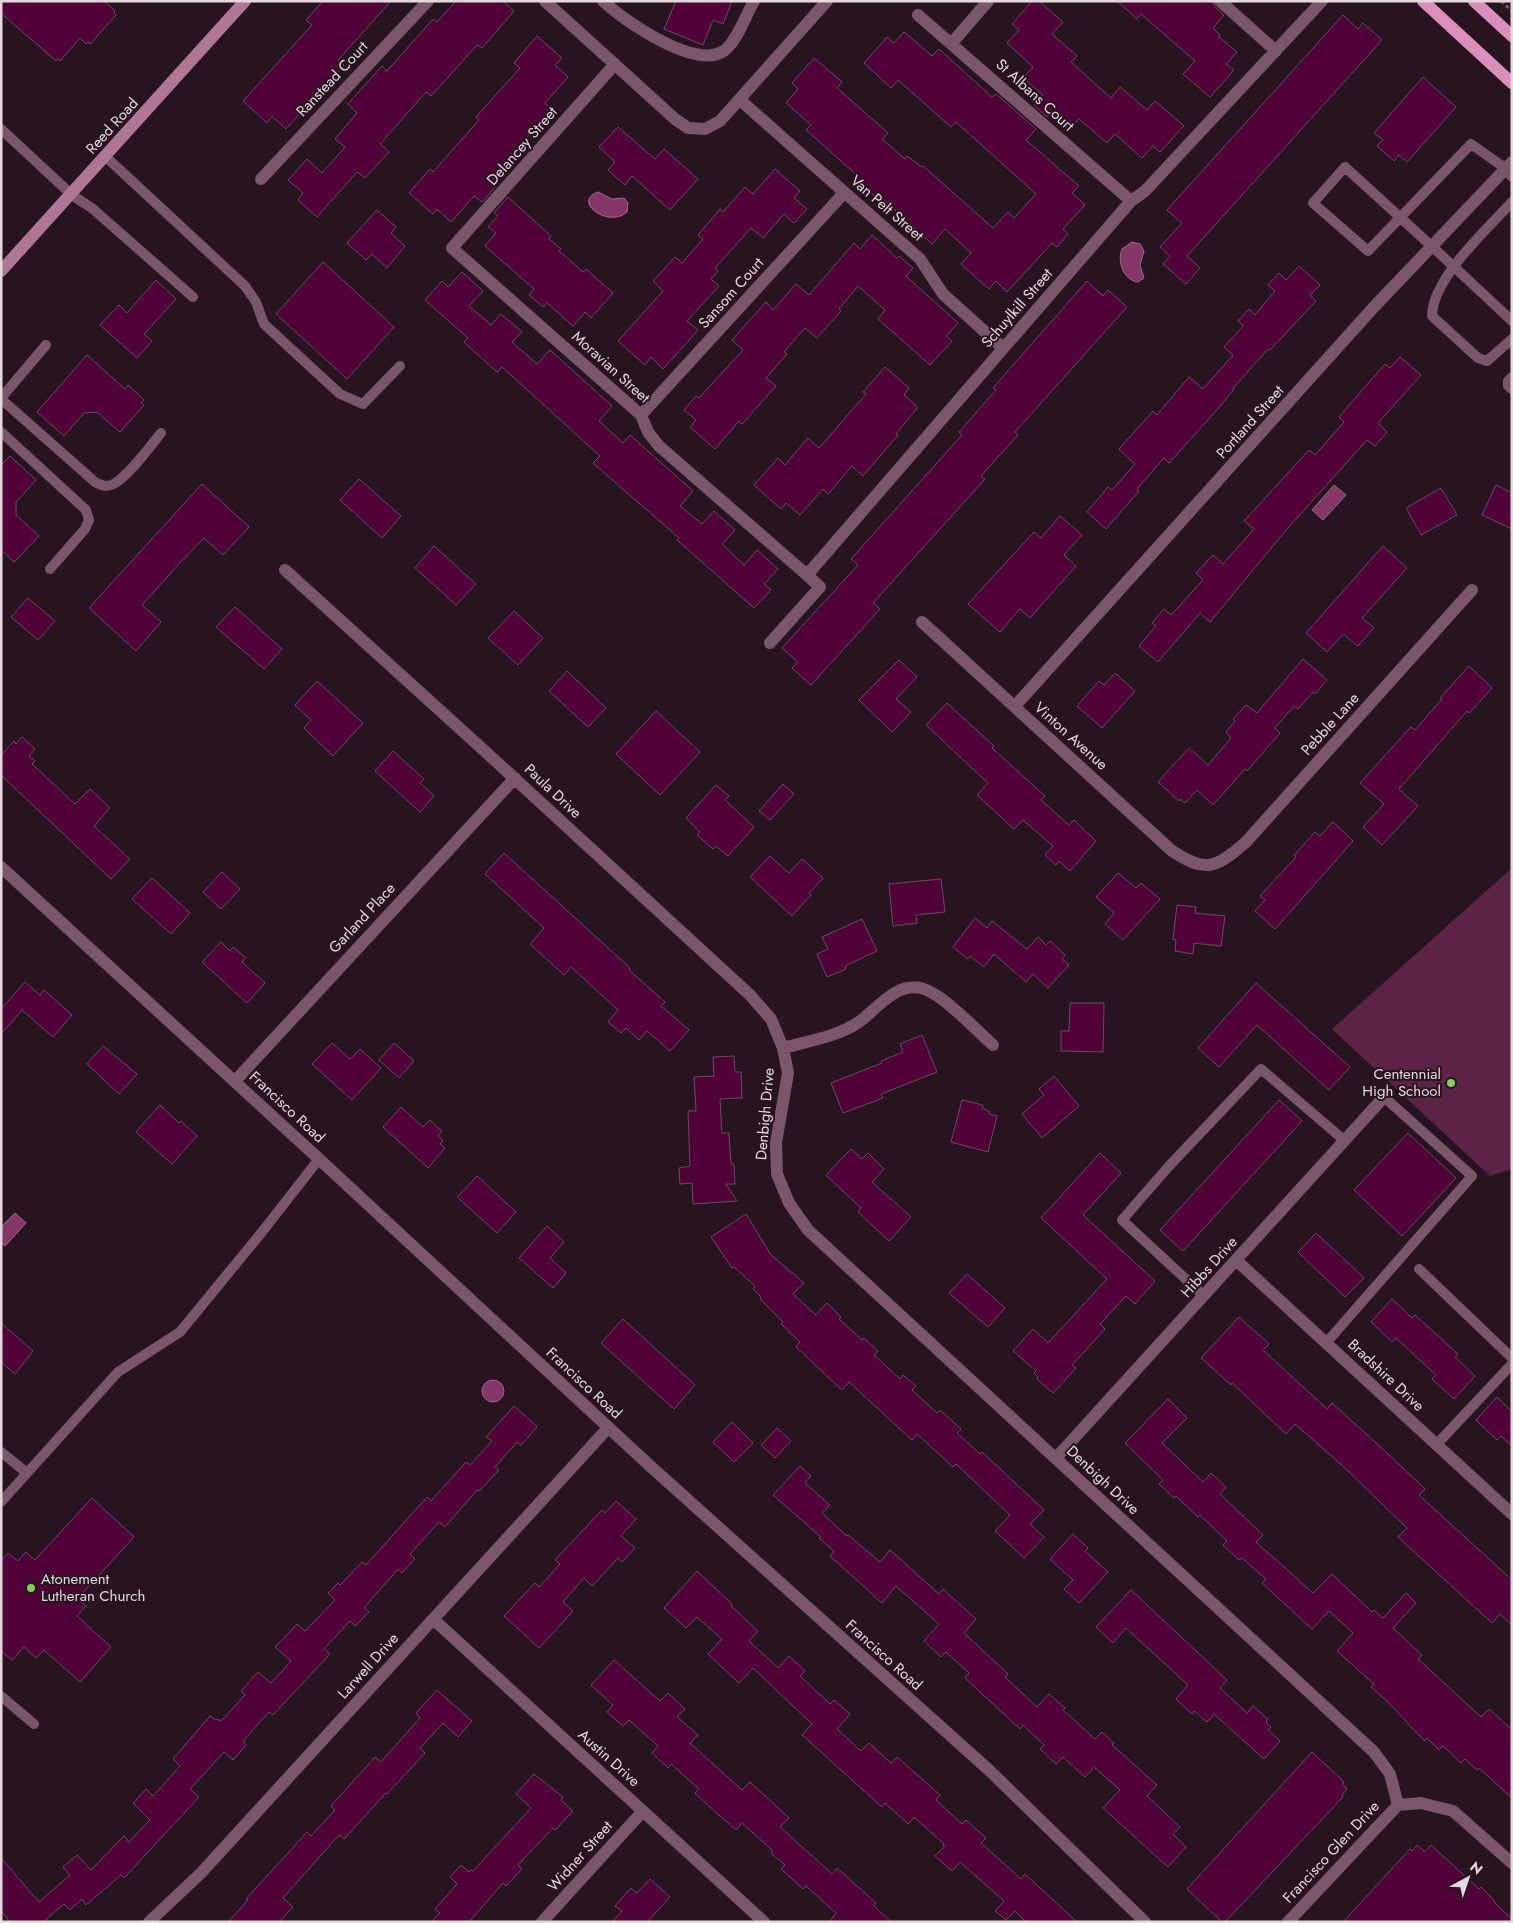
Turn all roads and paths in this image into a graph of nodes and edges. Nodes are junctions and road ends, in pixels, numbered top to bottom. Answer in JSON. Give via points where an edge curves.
{"nodes":[{"id":1,"x":428,"y":1,"type":"edge"},
{"id":2,"x":545,"y":1,"type":"edge"},
{"id":3,"x":603,"y":1,"type":"edge"},
{"id":4,"x":754,"y":1,"type":"edge"},
{"id":5,"x":827,"y":1,"type":"edge"},
{"id":6,"x":988,"y":1,"type":"edge"},
{"id":7,"x":1220,"y":1,"type":"edge"},
{"id":8,"x":1322,"y":1,"type":"edge"},
{"id":9,"x":1423,"y":1,"type":"edge"},
{"id":10,"x":1474,"y":1,"type":"edge"},
{"id":11,"x":1501,"y":1,"type":"edge"},
{"id":12,"x":242,"y":2,"type":"edge"},
{"id":13,"x":1512,"y":11,"type":"edge"},
{"id":14,"x":918,"y":15,"type":"dead end"},
{"id":15,"x":1512,"y":36,"type":"edge"},
{"id":16,"x":951,"y":44,"type":"junction"},
{"id":17,"x":1276,"y":51,"type":"junction"},
{"id":18,"x":615,"y":64,"type":"junction"},
{"id":19,"x":1512,"y":83,"type":"edge"},
{"id":20,"x":740,"y":100,"type":"junction"},
{"id":21,"x":1,"y":129,"type":"edge"},
{"id":22,"x":106,"y":157,"type":"junction"},
{"id":23,"x":1510,"y":169,"type":"edge"},
{"id":24,"x":261,"y":179,"type":"dead end"},
{"id":25,"x":844,"y":193,"type":"junction"},
{"id":26,"x":72,"y":195,"type":"junction"},
{"id":27,"x":1131,"y":201,"type":"junction"},
{"id":28,"x":1512,"y":202,"type":"edge"},
{"id":29,"x":1401,"y":218,"type":"junction"},
{"id":30,"x":1432,"y":246,"type":"junction"},
{"id":31,"x":452,"y":248,"type":"joint"},
{"id":32,"x":1454,"y":266,"type":"junction"},
{"id":33,"x":1,"y":271,"type":"edge"},
{"id":34,"x":192,"y":297,"type":"dead end"},
{"id":35,"x":1512,"y":321,"type":"edge"},
{"id":36,"x":1512,"y":339,"type":"edge"},
{"id":37,"x":46,"y":345,"type":"dead end"},
{"id":38,"x":1003,"y":348,"type":"junction"},
{"id":39,"x":400,"y":366,"type":"dead end"},
{"id":40,"x":1512,"y":377,"type":"edge"},
{"id":41,"x":1512,"y":389,"type":"edge"},
{"id":42,"x":1,"y":399,"type":"edge"},
{"id":43,"x":641,"y":415,"type":"junction"},
{"id":44,"x":1,"y":432,"type":"edge"},
{"id":45,"x":161,"y":433,"type":"dead end"},
{"id":46,"x":50,"y":569,"type":"dead end"},
{"id":47,"x":284,"y":570,"type":"dead end"},
{"id":48,"x":807,"y":575,"type":"junction"},
{"id":49,"x":1472,"y":590,"type":"dead end"},
{"id":50,"x":922,"y":622,"type":"dead end"},
{"id":51,"x":770,"y":643,"type":"dead end"},
{"id":52,"x":1015,"y":706,"type":"junction"},
{"id":53,"x":515,"y":778,"type":"junction"},
{"id":54,"x":1203,"y":866,"type":"joint"},
{"id":55,"x":1,"y":868,"type":"edge"},
{"id":56,"x":993,"y":1045,"type":"dead end"},
{"id":57,"x":783,"y":1048,"type":"junction"},
{"id":58,"x":235,"y":1081,"type":"junction"},
{"id":59,"x":1384,"y":1097,"type":"joint"},
{"id":60,"x":1345,"y":1141,"type":"junction"},
{"id":61,"x":319,"y":1159,"type":"junction"},
{"id":62,"x":1237,"y":1261,"type":"junction"},
{"id":63,"x":1419,"y":1269,"type":"dead end"},
{"id":64,"x":1204,"y":1296,"type":"junction"},
{"id":65,"x":1327,"y":1342,"type":"junction"},
{"id":66,"x":1512,"y":1358,"type":"edge"},
{"id":67,"x":1512,"y":1364,"type":"edge"},
{"id":68,"x":608,"y":1428,"type":"junction"},
{"id":69,"x":1437,"y":1444,"type":"junction"},
{"id":70,"x":1,"y":1452,"type":"edge"},
{"id":71,"x":1056,"y":1458,"type":"junction"},
{"id":72,"x":27,"y":1473,"type":"junction"},
{"id":73,"x":1,"y":1502,"type":"edge"},
{"id":74,"x":1512,"y":1514,"type":"edge"},
{"id":75,"x":432,"y":1619,"type":"junction"},
{"id":76,"x":1,"y":1696,"type":"edge"},
{"id":77,"x":34,"y":1724,"type":"dead end"},
{"id":78,"x":1398,"y":1805,"type":"junction"},
{"id":79,"x":642,"y":1811,"type":"junction"},
{"id":80,"x":1512,"y":1863,"type":"edge"},
{"id":81,"x":149,"y":1922,"type":"edge"},
{"id":82,"x":542,"y":1922,"type":"edge"},
{"id":83,"x":764,"y":1922,"type":"edge"},
{"id":84,"x":1145,"y":1922,"type":"edge"},
{"id":85,"x":1288,"y":1922,"type":"edge"}],
"edges":[{"from":1,"to":24,"type":"street","name":"Ranstead Court"},
{"from":2,"to":18,"type":"street"},
{"from":3,"to":4,"type":"street","via":[[635,26],[666,43],[704,56],[716,55],[730,46]]},
{"from":5,"to":20,"type":"street"},
{"from":6,"to":16,"type":"street"},
{"from":7,"to":17,"type":"street"},
{"from":8,"to":17,"type":"street","name":"Schuylkill Street"},
{"from":9,"to":19,"type":"main road"},
{"from":10,"to":15,"type":"main road"},
{"from":11,"to":13,"type":"path"},
{"from":12,"to":22,"type":"main road","name":"Reed Road"},
{"from":14,"to":16,"type":"street","name":"St Albans Court"},
{"from":16,"to":27,"type":"street","name":"St Albans Court"},
{"from":17,"to":27,"type":"street","name":"Schuylkill Street","via":[[1145,191]]},
{"from":18,"to":20,"type":"street","via":[[688,128],[705,129],[720,121]]},
{"from":18,"to":31,"type":"street","name":"Delancey Street"},
{"from":20,"to":25,"type":"street","name":"Van Pelt Street"},
{"from":21,"to":26,"type":"lane"},
{"from":22,"to":26,"type":"main road","name":"Reed Road"},
{"from":22,"to":39,"type":"lane","via":[[245,286],[256,302],[264,324],[340,394],[363,404]]},
{"from":23,"to":29,"type":"lane","via":[[1471,144]]},
{"from":23,"to":30,"type":"street","name":"Portland Street"},
{"from":25,"to":38,"type":"street","name":"Van Pelt Street","via":[[920,259],[943,294]]},
{"from":25,"to":43,"type":"street","name":"Sansom Court"},
{"from":26,"to":33,"type":"main road","name":"Reed Road"},
{"from":26,"to":34,"type":"lane","via":[[93,209]]},
{"from":27,"to":38,"type":"street","name":"Schuylkill Street"},
{"from":28,"to":32,"type":"lane"},
{"from":29,"to":29,"type":"lane","via":[[1345,167],[1312,203],[1368,251]]},
{"from":29,"to":30,"type":"lane"},
{"from":30,"to":32,"type":"lane"},
{"from":30,"to":52,"type":"street","name":"Portland Street"},
{"from":31,"to":43,"type":"street","name":"Moravian Street"},
{"from":32,"to":35,"type":"lane"},
{"from":32,"to":36,"type":"lane","via":[[1432,306],[1432,316],[1478,358],[1487,362]]},
{"from":37,"to":42,"type":"lane"},
{"from":38,"to":48,"type":"street","name":"Schuylkill Street"},
{"from":40,"to":41,"type":"lane","via":[[1508,386]]},
{"from":42,"to":45,"type":"lane","via":[[95,482],[104,486],[122,478]]},
{"from":43,"to":48,"type":"street","name":"Moravian Street","via":[[659,446]]},
{"from":44,"to":46,"type":"lane","via":[[86,510],[89,520],[85,529]]},
{"from":47,"to":53,"type":"street","name":"Paula Drive"},
{"from":48,"to":51,"type":"street","via":[[820,587]]},
{"from":49,"to":54,"type":"street","name":"Pebble Lane","via":[[1246,842],[1222,862]]},
{"from":50,"to":52,"type":"street","name":"Vinton Avenue"},
{"from":52,"to":54,"type":"street","name":"Vinton Avenue","via":[[1172,850]]},
{"from":53,"to":57,"type":"street","name":"Paula Drive","via":[[750,995],[771,1019]]},
{"from":53,"to":58,"type":"street","name":"Garland Place"},
{"from":55,"to":58,"type":"street","name":"Francisco Road"},
{"from":56,"to":57,"type":"street","via":[[943,1000],[923,989],[910,987],[898,991],[858,1022],[836,1034]]},
{"from":57,"to":71,"type":"street","name":"Denbigh Drive","via":[[788,1073],[776,1143],[777,1174],[789,1202],[808,1230]]},
{"from":58,"to":61,"type":"street","name":"Francisco Road"},
{"from":59,"to":60,"type":"street","name":"Hibbs Drive"},
{"from":59,"to":65,"type":"lane","via":[[1472,1176]]},
{"from":60,"to":62,"type":"street","name":"Hibbs Drive"},
{"from":60,"to":64,"type":"lane","via":[[1261,1069],[1170,1165],[1122,1220]]},
{"from":61,"to":68,"type":"street","name":"Francisco Road"},
{"from":61,"to":72,"type":"lane","via":[[180,1332],[118,1372]]},
{"from":62,"to":64,"type":"street","name":"Hibbs Drive"},
{"from":62,"to":65,"type":"street","name":"Bradshire Drive"},
{"from":63,"to":66,"type":"lane"},
{"from":64,"to":71,"type":"street","name":"Hibbs Drive"},
{"from":65,"to":69,"type":"street","name":"Bradshire Drive"},
{"from":67,"to":69,"type":"lane"},
{"from":68,"to":75,"type":"street","name":"Larwell Drive"},
{"from":68,"to":84,"type":"street","name":"Francisco Road","via":[[990,1772]]},
{"from":69,"to":74,"type":"street","name":"Bradshire Drive"},
{"from":70,"to":72,"type":"lane"},
{"from":71,"to":78,"type":"street","name":"Denbigh Drive","via":[[1374,1752],[1390,1774]]},
{"from":72,"to":73,"type":"lane"},
{"from":75,"to":79,"type":"street","name":"Austin Drive"},
{"from":75,"to":81,"type":"street","name":"Larwell Drive","via":[[201,1874]]},
{"from":76,"to":77,"type":"lane"},
{"from":78,"to":80,"type":"street","via":[[1421,1803],[1453,1811]]},
{"from":78,"to":85,"type":"street","name":"Francisco Glen Drive"},
{"from":79,"to":82,"type":"street","name":"Widner Street"},
{"from":79,"to":83,"type":"street","name":"Austin Drive"}]}
